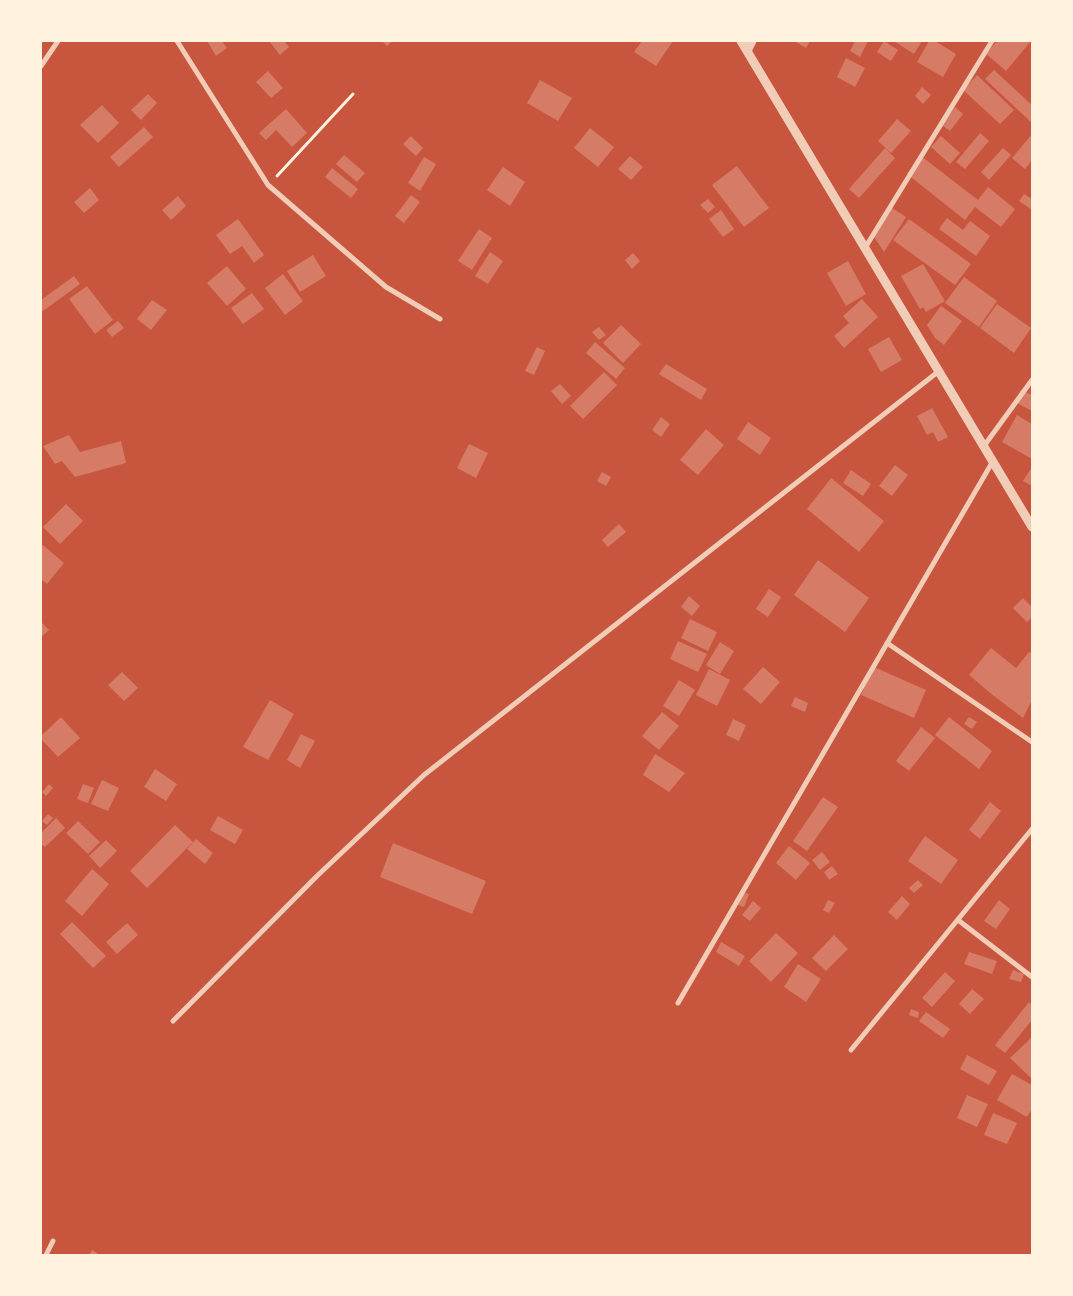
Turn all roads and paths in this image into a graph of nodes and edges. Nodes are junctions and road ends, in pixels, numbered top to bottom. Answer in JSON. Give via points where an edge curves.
{"nodes":[{"id":1,"x":58,"y":41,"type":"edge"},
{"id":2,"x":177,"y":41,"type":"edge"},
{"id":3,"x":742,"y":41,"type":"edge"},
{"id":4,"x":752,"y":41,"type":"edge"},
{"id":5,"x":992,"y":41,"type":"edge"},
{"id":6,"x":747,"y":51,"type":"junction"},
{"id":7,"x":41,"y":66,"type":"edge"},
{"id":8,"x":353,"y":94,"type":"dead end"},
{"id":9,"x":268,"y":185,"type":"junction"},
{"id":10,"x":865,"y":248,"type":"junction"},
{"id":11,"x":440,"y":319,"type":"dead end"},
{"id":12,"x":939,"y":371,"type":"junction"},
{"id":13,"x":1032,"y":380,"type":"edge"},
{"id":14,"x":984,"y":446,"type":"junction"},
{"id":15,"x":992,"y":461,"type":"junction"},
{"id":16,"x":1032,"y":526,"type":"edge"},
{"id":17,"x":887,"y":644,"type":"junction"},
{"id":18,"x":1032,"y":742,"type":"edge"},
{"id":19,"x":1032,"y":830,"type":"edge"},
{"id":20,"x":958,"y":920,"type":"junction"},
{"id":21,"x":1032,"y":977,"type":"edge"},
{"id":22,"x":678,"y":1003,"type":"dead end"},
{"id":23,"x":173,"y":1020,"type":"dead end"},
{"id":24,"x":851,"y":1050,"type":"dead end"},
{"id":25,"x":53,"y":1241,"type":"dead end"},
{"id":26,"x":46,"y":1255,"type":"edge"}],
"edges":[{"from":1,"to":7,"type":"street"},
{"from":2,"to":9,"type":"street"},
{"from":3,"to":6,"type":"street"},
{"from":4,"to":6,"type":"street"},
{"from":5,"to":10,"type":"street"},
{"from":6,"to":10,"type":"street"},
{"from":8,"to":9,"type":"path"},
{"from":9,"to":11,"type":"street","via":[[386,287]]},
{"from":10,"to":12,"type":"street"},
{"from":12,"to":14,"type":"street"},
{"from":12,"to":23,"type":"street","via":[[424,775]]},
{"from":13,"to":14,"type":"street"},
{"from":14,"to":15,"type":"street"},
{"from":15,"to":16,"type":"street"},
{"from":15,"to":17,"type":"street"},
{"from":17,"to":18,"type":"street"},
{"from":17,"to":22,"type":"street"},
{"from":19,"to":20,"type":"street"},
{"from":20,"to":21,"type":"street"},
{"from":20,"to":24,"type":"street"},
{"from":25,"to":26,"type":"street"}]}
